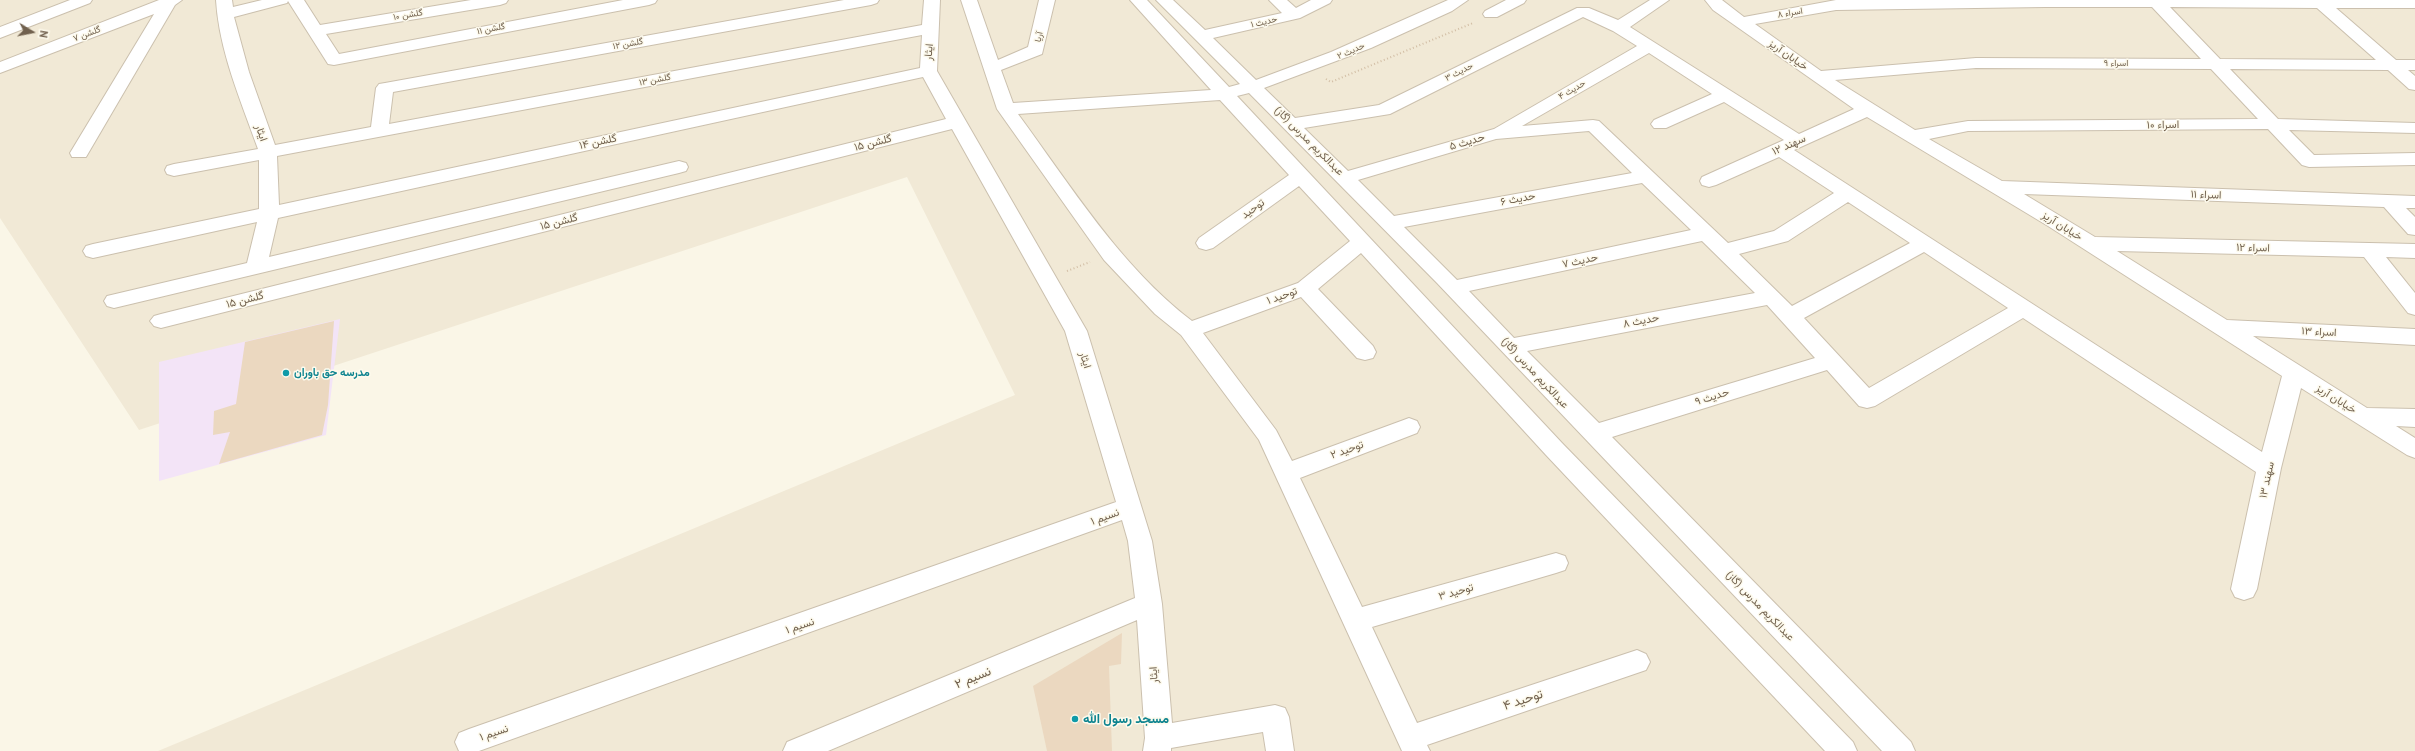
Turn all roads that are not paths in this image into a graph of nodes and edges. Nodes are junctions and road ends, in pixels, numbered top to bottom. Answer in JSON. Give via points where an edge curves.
{"nodes":[{"id":1,"x":84,"y":0,"type":"edge"},
{"id":2,"x":281,"y":0,"type":"edge"},
{"id":3,"x":296,"y":0,"type":"edge"},
{"id":4,"x":500,"y":0,"type":"edge"},
{"id":5,"x":649,"y":0,"type":"edge"},
{"id":6,"x":871,"y":0,"type":"edge"},
{"id":7,"x":932,"y":0,"type":"edge"},
{"id":8,"x":970,"y":0,"type":"edge"},
{"id":9,"x":1047,"y":0,"type":"edge"},
{"id":10,"x":1138,"y":0,"type":"edge"},
{"id":11,"x":1164,"y":0,"type":"edge"},
{"id":12,"x":1277,"y":0,"type":"edge"},
{"id":13,"x":1324,"y":0,"type":"edge"},
{"id":14,"x":1518,"y":0,"type":"edge"},
{"id":15,"x":1661,"y":0,"type":"edge"},
{"id":16,"x":1713,"y":0,"type":"edge"},
{"id":17,"x":171,"y":1,"type":"edge"},
{"id":18,"x":2044,"y":1,"type":"edge"},
{"id":19,"x":2155,"y":1,"type":"edge"},
{"id":20,"x":2319,"y":1,"type":"edge"},
{"id":21,"x":2415,"y":3,"type":"edge"},
{"id":22,"x":1453,"y":4,"type":"edge"},
{"id":23,"x":224,"y":7,"type":"edge"},
{"id":24,"x":1491,"y":14,"type":"road end"},
{"id":25,"x":1294,"y":15,"type":"junction"},
{"id":26,"x":1741,"y":22,"type":"junction"},
{"id":27,"x":1619,"y":27,"type":"junction"},
{"id":28,"x":932,"y":28,"type":"junction"},
{"id":29,"x":316,"y":31,"type":"junction"},
{"id":30,"x":0,"y":33,"type":"edge"},
{"id":31,"x":1202,"y":36,"type":"junction"},
{"id":32,"x":1649,"y":46,"type":"junction"},
{"id":33,"x":2215,"y":64,"type":"junction"},
{"id":34,"x":2392,"y":64,"type":"junction"},
{"id":35,"x":2415,"y":65,"type":"edge"},
{"id":36,"x":0,"y":68,"type":"edge"},
{"id":37,"x":992,"y":68,"type":"junction"},
{"id":38,"x":928,"y":70,"type":"junction"},
{"id":39,"x":1818,"y":76,"type":"junction"},
{"id":40,"x":2415,"y":84,"type":"edge"},
{"id":41,"x":1254,"y":87,"type":"junction"},
{"id":42,"x":1225,"y":94,"type":"junction"},
{"id":43,"x":1725,"y":95,"type":"junction"},
{"id":44,"x":1006,"y":109,"type":"junction"},
{"id":45,"x":1868,"y":110,"type":"junction"},
{"id":46,"x":957,"y":122,"type":"junction"},
{"id":47,"x":1292,"y":124,"type":"junction"},
{"id":48,"x":1660,"y":124,"type":"dead end"},
{"id":49,"x":2272,"y":124,"type":"junction"},
{"id":50,"x":2415,"y":128,"type":"edge"},
{"id":51,"x":380,"y":132,"type":"junction"},
{"id":52,"x":1495,"y":134,"type":"junction"},
{"id":53,"x":1912,"y":136,"type":"junction"},
{"id":54,"x":1789,"y":145,"type":"junction"},
{"id":55,"x":268,"y":152,"type":"junction"},
{"id":56,"x":79,"y":153,"type":"dead end"},
{"id":57,"x":2415,"y":159,"type":"edge"},
{"id":58,"x":679,"y":167,"type":"dead end"},
{"id":59,"x":174,"y":170,"type":"dead end"},
{"id":60,"x":1300,"y":176,"type":"junction"},
{"id":61,"x":1645,"y":176,"type":"junction"},
{"id":62,"x":1345,"y":178,"type":"junction"},
{"id":63,"x":1709,"y":181,"type":"dead end"},
{"id":64,"x":1998,"y":187,"type":"junction"},
{"id":65,"x":1848,"y":193,"type":"junction"},
{"id":66,"x":2390,"y":201,"type":"junction"},
{"id":67,"x":2415,"y":202,"type":"edge"},
{"id":68,"x":269,"y":213,"type":"junction"},
{"id":69,"x":1391,"y":223,"type":"junction"},
{"id":70,"x":2415,"y":229,"type":"edge"},
{"id":71,"x":1705,"y":234,"type":"junction"},
{"id":72,"x":1362,"y":242,"type":"junction"},
{"id":73,"x":1206,"y":243,"type":"dead end"},
{"id":74,"x":1924,"y":244,"type":"junction"},
{"id":75,"x":2090,"y":244,"type":"junction"},
{"id":76,"x":2370,"y":250,"type":"junction"},
{"id":77,"x":93,"y":251,"type":"dead end"},
{"id":78,"x":1723,"y":251,"type":"junction"},
{"id":79,"x":2415,"y":251,"type":"edge"},
{"id":80,"x":256,"y":268,"type":"junction"},
{"id":81,"x":1454,"y":287,"type":"junction"},
{"id":82,"x":1305,"y":288,"type":"junction"},
{"id":83,"x":1772,"y":297,"type":"junction"},
{"id":84,"x":114,"y":301,"type":"dead end"},
{"id":85,"x":2024,"y":308,"type":"junction"},
{"id":86,"x":2415,"y":308,"type":"edge"},
{"id":87,"x":1790,"y":316,"type":"junction"},
{"id":88,"x":162,"y":321,"type":"dead end"},
{"id":89,"x":2222,"y":327,"type":"junction"},
{"id":90,"x":1189,"y":330,"type":"junction"},
{"id":91,"x":2415,"y":337,"type":"edge"},
{"id":92,"x":1511,"y":346,"type":"junction"},
{"id":93,"x":1365,"y":352,"type":"dead end"},
{"id":94,"x":1832,"y":361,"type":"junction"},
{"id":95,"x":2294,"y":372,"type":"junction"},
{"id":96,"x":2362,"y":416,"type":"junction"},
{"id":97,"x":2415,"y":418,"type":"edge"},
{"id":98,"x":1409,"y":428,"type":"dead end"},
{"id":99,"x":1592,"y":434,"type":"junction"},
{"id":100,"x":2415,"y":449,"type":"edge"},
{"id":101,"x":2269,"y":468,"type":"junction"},
{"id":102,"x":1286,"y":473,"type":"junction"},
{"id":103,"x":1130,"y":507,"type":"junction"},
{"id":104,"x":1556,"y":563,"type":"dead end"},
{"id":105,"x":2244,"y":589,"type":"dead end"},
{"id":106,"x":1149,"y":604,"type":"junction"},
{"id":107,"x":1356,"y":620,"type":"junction"},
{"id":108,"x":1637,"y":662,"type":"dead end"},
{"id":109,"x":469,"y":742,"type":"dead end"},
{"id":110,"x":1158,"y":744,"type":"edge"},
{"id":111,"x":1413,"y":745,"type":"edge"},
{"id":112,"x":797,"y":751,"type":"edge"},
{"id":113,"x":1280,"y":751,"type":"edge"},
{"id":114,"x":1843,"y":751,"type":"edge"},
{"id":115,"x":1901,"y":751,"type":"edge"}],
"edges":[{"from":1,"to":30,"type":"street"},
{"from":2,"to":23,"type":"street"},
{"from":3,"to":29,"type":"street"},
{"from":4,"to":29,"type":"street","name":"گلشن ۱۰"},
{"from":5,"to":29,"type":"street","name":"گلشن ۱۱","via":[[334,60]]},
{"from":6,"to":51,"type":"street","name":"گلشن ۱۲","via":[[385,88]]},
{"from":7,"to":28,"type":"street","name":"ایثار"},
{"from":8,"to":37,"type":"street"},
{"from":9,"to":37,"type":"street","name":"آریا","via":[[1036,50]]},
{"from":10,"to":42,"type":"street"},
{"from":11,"to":31,"type":"street","name":"عبدالکریم مدرس (گاز)"},
{"from":12,"to":25,"type":"street"},
{"from":13,"to":25,"type":"street","name":"حدیث ۱"},
{"from":14,"to":24,"type":"street"},
{"from":15,"to":27,"type":"street"},
{"from":16,"to":26,"type":"street","name":"خیابان آریز"},
{"from":17,"to":36,"type":"street","name":"گلشن ۷"},
{"from":17,"to":56,"type":"street"},
{"from":18,"to":19,"type":"street","name":"اسراء ۸"},
{"from":18,"to":26,"type":"street","name":"اسراء ۸","via":[[1836,5]]},
{"from":19,"to":20,"type":"street","name":"اسراء ۸"},
{"from":19,"to":33,"type":"street"},
{"from":20,"to":21,"type":"street","name":"اسراء ۸"},
{"from":20,"to":34,"type":"street"},
{"from":22,"to":41,"type":"street","name":"حدیث ۲","via":[[1335,58]]},
{"from":23,"to":55,"type":"street","name":"ایثار","via":[[240,72]]},
{"from":25,"to":31,"type":"street","name":"حدیث ۱"},
{"from":26,"to":39,"type":"street","name":"خیابان آریز"},
{"from":27,"to":32,"type":"street"},
{"from":27,"to":47,"type":"street","name":"حدیث ۳","via":[[1583,10],[1384,110]]},
{"from":28,"to":38,"type":"street","name":"ایثار"},
{"from":28,"to":51,"type":"street","name":"گلشن ۱۳"},
{"from":31,"to":41,"type":"street","name":"عبدالکریم مدرس (گاز)"},
{"from":32,"to":43,"type":"street"},
{"from":32,"to":52,"type":"street","name":"حدیث ۴"},
{"from":33,"to":34,"type":"street","name":"اسراء ۹"},
{"from":33,"to":39,"type":"street","name":"اسراء ۹","via":[[1976,63]]},
{"from":33,"to":49,"type":"street"},
{"from":34,"to":35,"type":"street","name":"اسراء ۹"},
{"from":34,"to":40,"type":"street"},
{"from":37,"to":44,"type":"street"},
{"from":38,"to":46,"type":"street","name":"ایثار"},
{"from":38,"to":68,"type":"street","name":"گلشن ۱۴"},
{"from":39,"to":45,"type":"street","name":"خیابان آریز"},
{"from":41,"to":42,"type":"street","name":"حدیث ۲"},
{"from":41,"to":47,"type":"street","name":"عبدالکریم مدرس (گاز)"},
{"from":42,"to":44,"type":"street","name":"حدیث ۲"},
{"from":42,"to":60,"type":"street"},
{"from":43,"to":48,"type":"street"},
{"from":43,"to":54,"type":"street"},
{"from":44,"to":90,"type":"street","via":[[1111,254],[1162,309]]},
{"from":45,"to":53,"type":"street","name":"خیابان آریز"},
{"from":45,"to":54,"type":"street","name":"سهند ۱۲"},
{"from":46,"to":88,"type":"street","name":"گلشن ۱۵"},
{"from":46,"to":103,"type":"street","name":"ایثار","via":[[1076,331]]},
{"from":47,"to":62,"type":"street","name":"عبدالکریم مدرس (گاز)"},
{"from":49,"to":50,"type":"street","name":"اسراء ۱۰"},
{"from":49,"to":53,"type":"street","name":"اسراء ۱۰","via":[[1968,126]]},
{"from":49,"to":57,"type":"street","via":[[2309,161]]},
{"from":51,"to":55,"type":"street","name":"گلشن ۱۳"},
{"from":52,"to":61,"type":"street","name":"حدیث ۵","via":[[1593,125]]},
{"from":52,"to":62,"type":"street","name":"حدیث ۵"},
{"from":53,"to":64,"type":"street","name":"خیابان آریز"},
{"from":54,"to":63,"type":"street","name":"سهند ۱۲"},
{"from":54,"to":65,"type":"street"},
{"from":55,"to":59,"type":"street","name":"گلشن ۱۳"},
{"from":55,"to":68,"type":"street","name":"ایثار"},
{"from":58,"to":80,"type":"street"},
{"from":60,"to":72,"type":"street"},
{"from":60,"to":73,"type":"street","name":"توحید"},
{"from":61,"to":69,"type":"street","name":"حدیث ۶"},
{"from":61,"to":71,"type":"street"},
{"from":62,"to":69,"type":"street","name":"عبدالکریم مدرس (گاز)"},
{"from":64,"to":66,"type":"street","name":"اسراء ۱۱"},
{"from":64,"to":75,"type":"street","name":"خیابان آریز"},
{"from":65,"to":74,"type":"street"},
{"from":65,"to":78,"type":"street","via":[[1781,236]]},
{"from":66,"to":67,"type":"street","name":"اسراء ۱۱"},
{"from":66,"to":70,"type":"street"},
{"from":68,"to":77,"type":"street","name":"گلشن ۱۴"},
{"from":68,"to":80,"type":"street","name":"ایثار"},
{"from":69,"to":81,"type":"street","name":"عبدالکریم مدرس (گاز)"},
{"from":71,"to":78,"type":"street"},
{"from":71,"to":81,"type":"street","name":"حدیث ۷"},
{"from":72,"to":82,"type":"street","name":"توحید ۱"},
{"from":72,"to":114,"type":"street","via":[[1554,449]]},
{"from":74,"to":85,"type":"street"},
{"from":74,"to":87,"type":"street"},
{"from":75,"to":76,"type":"street","name":"اسراء ۱۲"},
{"from":75,"to":89,"type":"street","name":"خیابان آریز"},
{"from":76,"to":79,"type":"street","name":"اسراء ۱۲"},
{"from":76,"to":86,"type":"street"},
{"from":78,"to":83,"type":"street"},
{"from":80,"to":84,"type":"street"},
{"from":81,"to":92,"type":"street","name":"عبدالکریم مدرس (گاز)"},
{"from":82,"to":90,"type":"street","name":"توحید ۱"},
{"from":82,"to":93,"type":"street"},
{"from":83,"to":87,"type":"street"},
{"from":83,"to":92,"type":"street","name":"حدیث ۸"},
{"from":85,"to":94,"type":"street","via":[[1868,400]]},
{"from":85,"to":101,"type":"street"},
{"from":87,"to":94,"type":"street"},
{"from":89,"to":91,"type":"street","name":"اسراء ۱۳"},
{"from":89,"to":95,"type":"street","name":"خیابان آریز"},
{"from":90,"to":102,"type":"street","via":[[1268,436]]},
{"from":92,"to":99,"type":"street","name":"عبدالکریم مدرس (گاز)"},
{"from":94,"to":99,"type":"street","name":"حدیث ۹"},
{"from":95,"to":96,"type":"street","name":"خیابان آریز"},
{"from":95,"to":101,"type":"street","name":"سهند ۱۳"},
{"from":96,"to":97,"type":"street"},
{"from":96,"to":100,"type":"street","name":"خیابان آریز"},
{"from":98,"to":102,"type":"street","name":"توحید ۲"},
{"from":99,"to":115,"type":"street","name":"عبدالکریم مدرس (گاز)"},
{"from":101,"to":105,"type":"street","name":"سهند ۱۳"},
{"from":102,"to":107,"type":"street"},
{"from":103,"to":106,"type":"street","name":"ایثار","via":[[1140,541]]},
{"from":103,"to":109,"type":"street","name":"نسیم ۱"},
{"from":104,"to":107,"type":"street","name":"توحید ۳"},
{"from":106,"to":110,"type":"street","name":"ایثار"},
{"from":106,"to":112,"type":"street","name":"نسیم ۲"},
{"from":107,"to":111,"type":"street"},
{"from":108,"to":111,"type":"street","name":"توحید ۴"},
{"from":110,"to":113,"type":"street","via":[[1275,717]]}]}
